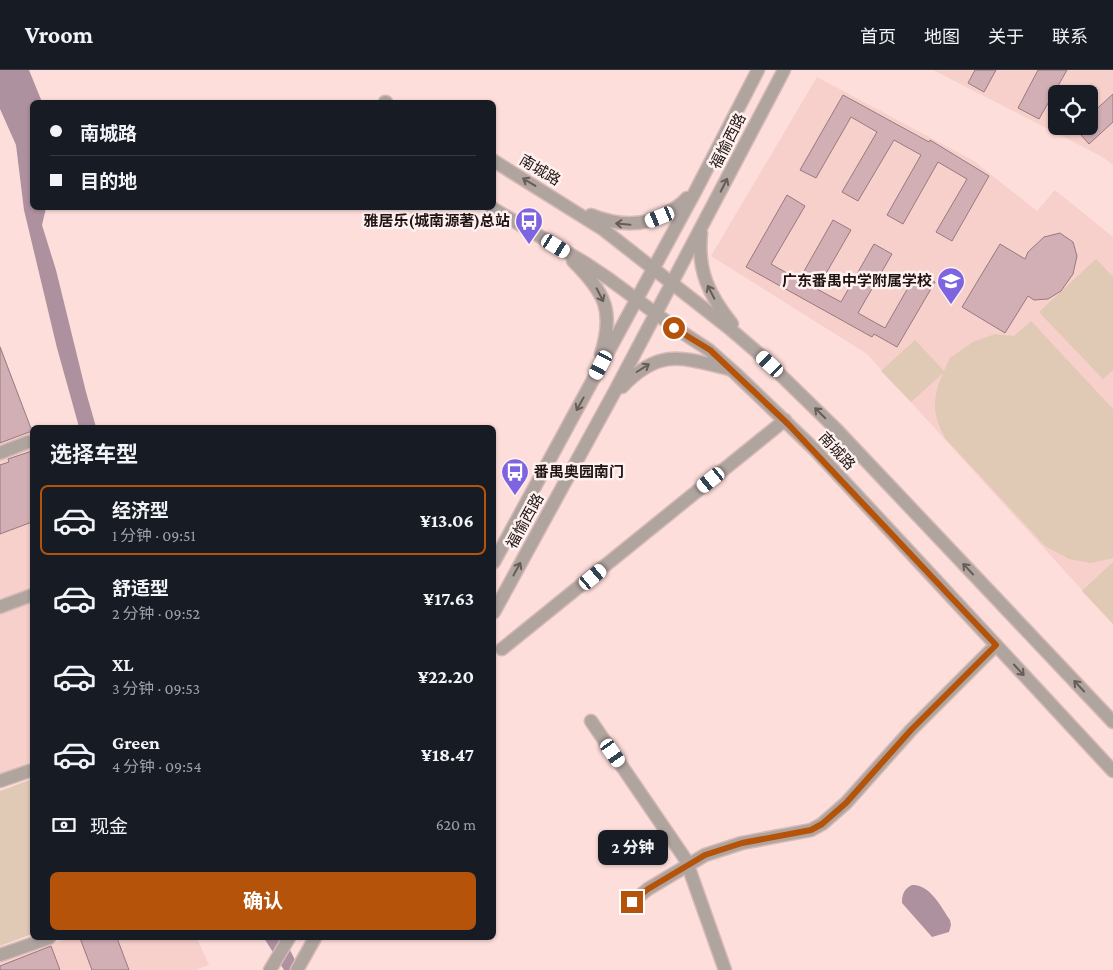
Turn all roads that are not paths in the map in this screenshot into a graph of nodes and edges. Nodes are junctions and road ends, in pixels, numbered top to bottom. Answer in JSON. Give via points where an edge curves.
{"nodes":[{"id":1,"x":758,"y":70,"type":"edge"},
{"id":2,"x":784,"y":70,"type":"edge"},
{"id":3,"x":496,"y":162,"type":"edge"},
{"id":4,"x":704,"y":174,"type":"junction"},
{"id":5,"x":565,"y":204,"type":"junction"},
{"id":6,"x":495,"y":210,"type":"edge"},
{"id":7,"x":701,"y":228,"type":"junction"},
{"id":8,"x":556,"y":246,"type":"junction"},
{"id":9,"x":653,"y":269,"type":"junction"},
{"id":10,"x":672,"y":284,"type":"junction"},
{"id":11,"x":635,"y":299,"type":"junction"},
{"id":12,"x":656,"y":314,"type":"junction"},
{"id":13,"x":750,"y":346,"type":"junction"},
{"id":14,"x":731,"y":369,"type":"junction"},
{"id":15,"x":593,"y":380,"type":"junction"},
{"id":16,"x":600,"y":418,"type":"junction"},
{"id":17,"x":785,"y":420,"type":"junction"},
{"id":18,"x":28,"y":442,"type":"dead end"},
{"id":19,"x":0,"y":452,"type":"edge"},
{"id":20,"x":496,"y":558,"type":"edge"},
{"id":21,"x":30,"y":597,"type":"edge"},
{"id":22,"x":0,"y":607,"type":"edge"},
{"id":23,"x":496,"y":608,"type":"edge"},
{"id":24,"x":996,"y":645,"type":"junction"},
{"id":25,"x":502,"y":649,"type":"dead end"},
{"id":26,"x":590,"y":721,"type":"dead end"},
{"id":27,"x":1113,"y":722,"type":"edge"},
{"id":28,"x":1113,"y":770,"type":"edge"},
{"id":29,"x":30,"y":771,"type":"edge"},
{"id":30,"x":0,"y":782,"type":"edge"},
{"id":31,"x":688,"y":864,"type":"junction"},
{"id":32,"x":632,"y":902,"type":"dead end"},
{"id":33,"x":43,"y":940,"type":"edge"},
{"id":34,"x":288,"y":940,"type":"edge"},
{"id":35,"x":314,"y":940,"type":"edge"},
{"id":36,"x":0,"y":955,"type":"edge"},
{"id":37,"x":300,"y":964,"type":"edge"},
{"id":38,"x":272,"y":966,"type":"edge"},
{"id":39,"x":725,"y":970,"type":"edge"}],
"edges":[{"from":1,"to":4,"type":"street","name":"福愉西路"},
{"from":7,"to":2,"type":"street","name":"福愉西路","one_way":true},
{"from":5,"to":3,"type":"street","name":"南城路","one_way":true},
{"from":4,"to":5,"type":"street","one_way":true,"via":[[684,202],[647,222],[616,223]]},
{"from":4,"to":9,"type":"street","name":"福愉西路"},
{"from":5,"to":9,"type":"street","name":"南城路"},
{"from":6,"to":8,"type":"street","name":"南城路"},
{"from":7,"to":10,"type":"street","name":"福愉西路"},
{"from":13,"to":7,"type":"street","one_way":true,"via":[[720,308],[705,281],[700,257]]},
{"from":8,"to":11,"type":"street","name":"南城路"},
{"from":8,"to":15,"type":"street","one_way":true,"via":[[591,280],[606,307],[606,336]]},
{"from":9,"to":10,"type":"street","name":"南城路"},
{"from":9,"to":11,"type":"street","name":"福愉西路"},
{"from":10,"to":12,"type":"street","name":"福愉西路"},
{"from":10,"to":13,"type":"street","name":"南城路"},
{"from":11,"to":12,"type":"street","name":"南城路"},
{"from":11,"to":15,"type":"street","name":"福愉西路"},
{"from":12,"to":14,"type":"street","name":"南城路","via":[[710,350]]},
{"from":12,"to":16,"type":"street","name":"福愉西路"},
{"from":27,"to":13,"type":"street","name":"南城路","one_way":true,"via":[[835,428]]},
{"from":16,"to":14,"type":"street","one_way":true,"via":[[633,375],[657,361],[680,358]]},
{"from":14,"to":17,"type":"street","name":"南城路"},
{"from":15,"to":20,"type":"street","name":"福愉西路","one_way":true},
{"from":23,"to":16,"type":"street","name":"福愉西路","one_way":true},
{"from":17,"to":24,"type":"street","name":"南城路"},
{"from":17,"to":25,"type":"street"},
{"from":18,"to":19,"type":"street"},
{"from":21,"to":22,"type":"street"},
{"from":24,"to":28,"type":"street","name":"南城路","one_way":true},
{"from":24,"to":31,"type":"street","via":[[911,730],[846,803],[822,824],[811,830],[724,848]]},
{"from":26,"to":31,"type":"street"},
{"from":29,"to":30,"type":"street"},
{"from":31,"to":32,"type":"street"},
{"from":31,"to":39,"type":"street"},
{"from":33,"to":36,"type":"street"},
{"from":34,"to":38,"type":"street"},
{"from":35,"to":37,"type":"street"}]}
